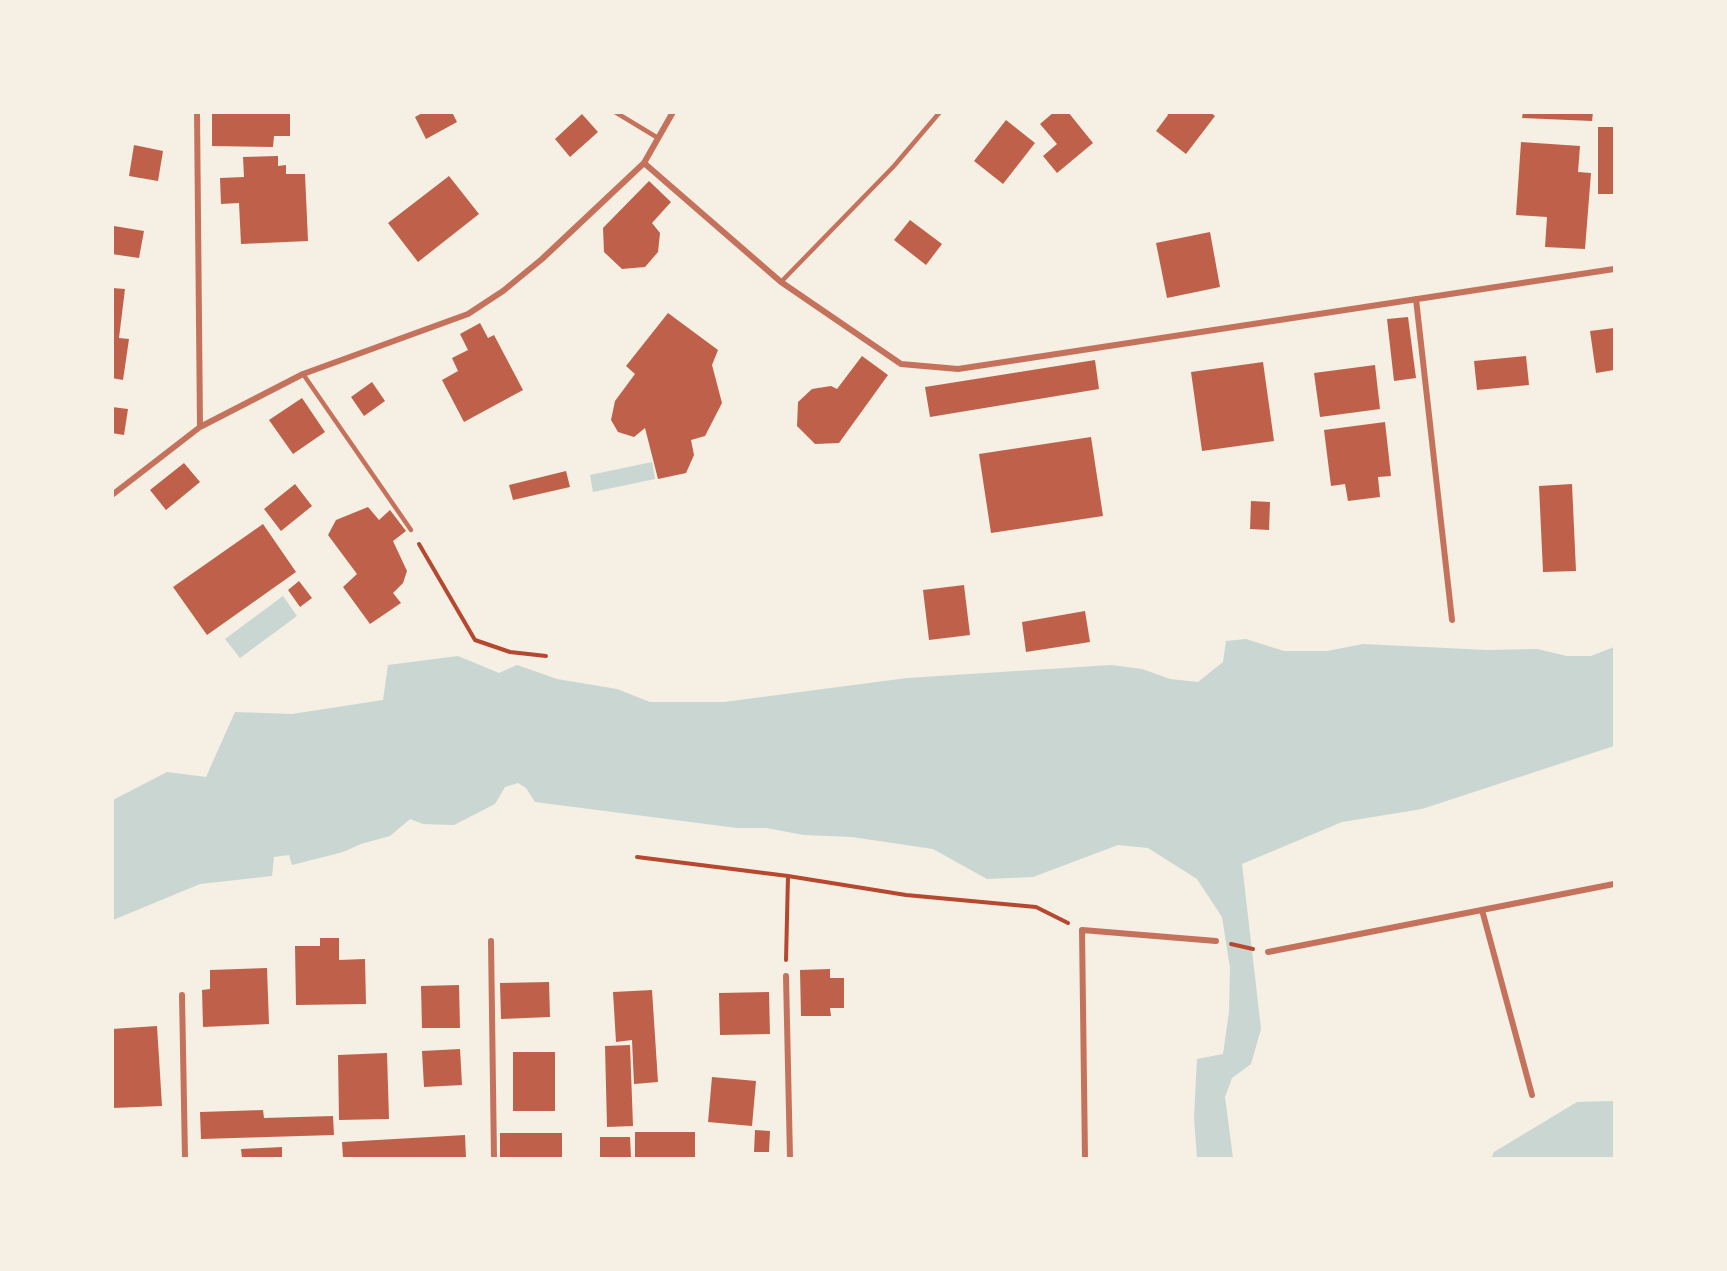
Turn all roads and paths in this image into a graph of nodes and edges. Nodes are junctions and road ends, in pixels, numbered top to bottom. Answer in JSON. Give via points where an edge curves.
{"nodes":[{"id":1,"x":197,"y":112,"type":"edge"},
{"id":2,"x":615,"y":112,"type":"edge"},
{"id":3,"x":673,"y":112,"type":"edge"},
{"id":4,"x":940,"y":112,"type":"edge"},
{"id":5,"x":658,"y":138,"type":"junction"},
{"id":6,"x":644,"y":163,"type":"junction"},
{"id":7,"x":1614,"y":269,"type":"edge"},
{"id":8,"x":781,"y":282,"type":"junction"},
{"id":9,"x":1416,"y":299,"type":"junction"},
{"id":10,"x":303,"y":374,"type":"junction"},
{"id":11,"x":200,"y":427,"type":"junction"},
{"id":12,"x":112,"y":495,"type":"edge"},
{"id":13,"x":411,"y":530,"type":"joint"},
{"id":14,"x":1452,"y":620,"type":"dead end"},
{"id":15,"x":546,"y":656,"type":"dead end"},
{"id":16,"x":637,"y":858,"type":"dead end"},
{"id":17,"x":788,"y":876,"type":"junction"},
{"id":18,"x":1614,"y":884,"type":"edge"},
{"id":19,"x":1482,"y":910,"type":"junction"},
{"id":20,"x":1082,"y":930,"type":"junction"},
{"id":21,"x":491,"y":941,"type":"dead end"},
{"id":22,"x":1216,"y":941,"type":"joint"},
{"id":23,"x":1268,"y":952,"type":"joint"},
{"id":24,"x":786,"y":976,"type":"joint"},
{"id":25,"x":182,"y":995,"type":"dead end"},
{"id":26,"x":1532,"y":1095,"type":"dead end"},
{"id":27,"x":185,"y":1158,"type":"edge"},
{"id":28,"x":494,"y":1158,"type":"edge"},
{"id":29,"x":790,"y":1158,"type":"edge"},
{"id":30,"x":1085,"y":1158,"type":"edge"}],
"edges":[{"from":1,"to":11,"type":"street"},
{"from":2,"to":5,"type":"lane"},
{"from":3,"to":5,"type":"street"},
{"from":4,"to":8,"type":"lane","via":[[894,166]]},
{"from":5,"to":6,"type":"street"},
{"from":6,"to":8,"type":"street"},
{"from":6,"to":10,"type":"street","via":[[542,259],[468,314]]},
{"from":7,"to":9,"type":"street"},
{"from":8,"to":9,"type":"street","via":[[901,364],[958,369]]},
{"from":9,"to":14,"type":"street"},
{"from":10,"to":11,"type":"street"},
{"from":10,"to":13,"type":"lane"},
{"from":11,"to":12,"type":"street"},
{"from":13,"to":15,"type":"path","via":[[475,640],[510,652]]},
{"from":16,"to":17,"type":"path"},
{"from":17,"to":20,"type":"path","via":[[906,895],[1036,907]]},
{"from":17,"to":24,"type":"path"},
{"from":18,"to":19,"type":"street"},
{"from":19,"to":23,"type":"street"},
{"from":19,"to":26,"type":"street"},
{"from":20,"to":22,"type":"street"},
{"from":20,"to":30,"type":"street"},
{"from":21,"to":28,"type":"street"},
{"from":22,"to":23,"type":"path"},
{"from":24,"to":29,"type":"street"},
{"from":25,"to":27,"type":"street"}]}
